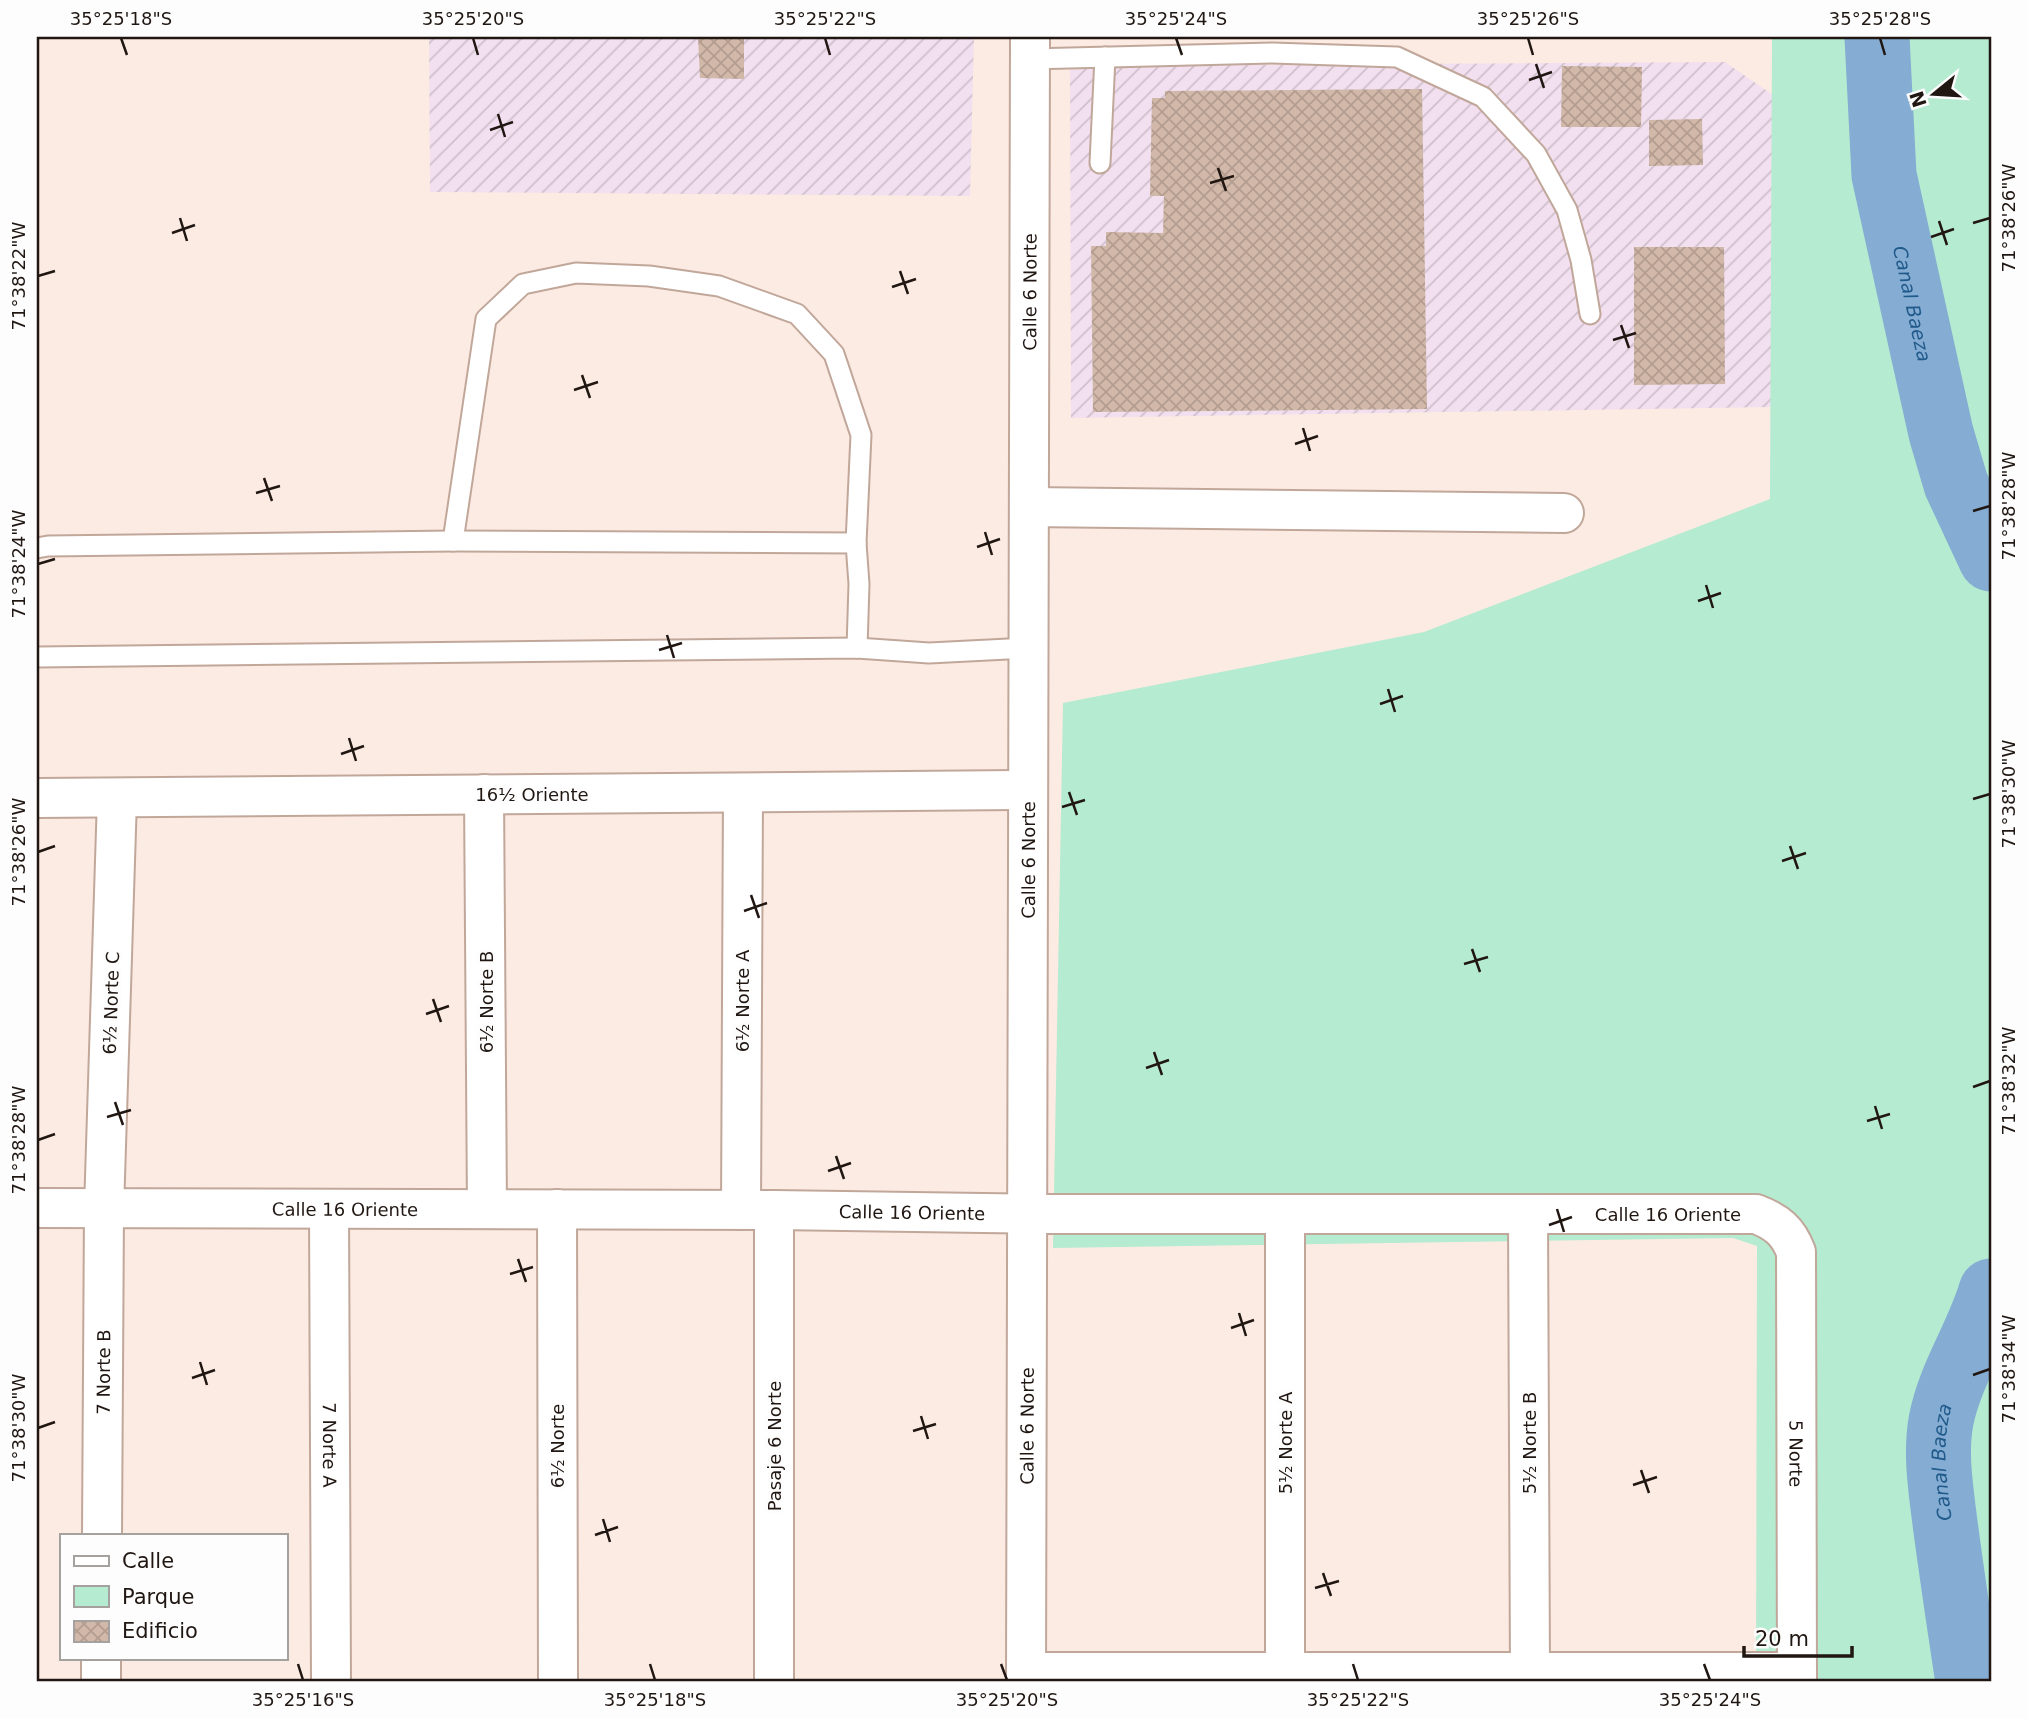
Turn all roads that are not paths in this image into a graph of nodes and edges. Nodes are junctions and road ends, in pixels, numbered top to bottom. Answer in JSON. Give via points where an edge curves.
{"nodes":[{"id":1,"x":1030,"y":48,"type":"edge"},
{"id":2,"x":1105,"y":57,"type":"junction"},
{"id":3,"x":1100,"y":163,"type":"dead end"},
{"id":4,"x":1590,"y":314,"type":"dead end"},
{"id":5,"x":1029,"y":506,"type":"junction"},
{"id":6,"x":1564,"y":513,"type":"dead end"},
{"id":7,"x":453,"y":541,"type":"junction"},
{"id":8,"x":856,"y":543,"type":"junction"},
{"id":9,"x":37,"y":548,"type":"edge"},
{"id":10,"x":857,"y":648,"type":"junction"},
{"id":11,"x":1027,"y":648,"type":"junction"},
{"id":12,"x":37,"y":657,"type":"edge"},
{"id":13,"x":1028,"y":790,"type":"junction"},
{"id":14,"x":743,"y":793,"type":"junction"},
{"id":15,"x":484,"y":794,"type":"junction"},
{"id":16,"x":37,"y":798,"type":"edge"},
{"id":17,"x":117,"y":798,"type":"junction"},
{"id":18,"x":37,"y":1208,"type":"edge"},
{"id":19,"x":104,"y":1209,"type":"junction"},
{"id":20,"x":329,"y":1209,"type":"junction"},
{"id":21,"x":488,"y":1209,"type":"junction"},
{"id":22,"x":557,"y":1209,"type":"junction"},
{"id":23,"x":758,"y":1210,"type":"junction"},
{"id":24,"x":1027,"y":1213,"type":"junction"},
{"id":25,"x":1285,"y":1214,"type":"junction"},
{"id":26,"x":1528,"y":1214,"type":"junction"},
{"id":27,"x":1783,"y":1227,"type":"joint"},
{"id":28,"x":102,"y":1534,"type":"edge"},
{"id":29,"x":101,"y":1660,"type":"edge"},
{"id":30,"x":1285,"y":1672,"type":"junction"},
{"id":31,"x":1530,"y":1672,"type":"junction"},
{"id":32,"x":1026,"y":1677,"type":"edge"},
{"id":33,"x":1797,"y":1677,"type":"edge"},
{"id":34,"x":101,"y":1682,"type":"edge"},
{"id":35,"x":331,"y":1682,"type":"edge"},
{"id":36,"x":558,"y":1682,"type":"edge"},
{"id":37,"x":774,"y":1682,"type":"edge"}],
"edges":[{"from":1,"to":2,"type":"lane"},
{"from":1,"to":5,"type":"street","name":"Calle 6 Norte"},
{"from":2,"to":3,"type":"lane"},
{"from":2,"to":4,"type":"lane","via":[[1272,53],[1397,57],[1483,97],[1536,154],[1566,209]]},
{"from":5,"to":6,"type":"street"},
{"from":5,"to":11,"type":"street","name":"Calle 6 Norte"},
{"from":7,"to":8,"type":"lane"},
{"from":7,"to":8,"type":"lane","via":[[486,319],[523,284],[576,273],[649,276],[719,286],[797,314],[834,354],[861,435]]},
{"from":7,"to":9,"type":"lane"},
{"from":8,"to":10,"type":"lane"},
{"from":10,"to":11,"type":"lane","via":[[929,653]]},
{"from":10,"to":12,"type":"lane"},
{"from":11,"to":13,"type":"street","name":"Calle 6 Norte"},
{"from":13,"to":14,"type":"street","name":"16½ Oriente"},
{"from":13,"to":24,"type":"street","name":"Calle 6 Norte"},
{"from":14,"to":15,"type":"street","name":"16½ Oriente"},
{"from":14,"to":23,"type":"street","name":"6½ Norte A"},
{"from":15,"to":17,"type":"street","name":"16½ Oriente"},
{"from":15,"to":21,"type":"street","name":"6½ Norte B"},
{"from":16,"to":17,"type":"street","name":"16½ Oriente"},
{"from":17,"to":19,"type":"street","name":"6½ Norte C"},
{"from":18,"to":19,"type":"street","name":"Calle 16 Oriente"},
{"from":19,"to":20,"type":"street","name":"Calle 16 Oriente"},
{"from":19,"to":28,"type":"street","name":"7 Norte B"},
{"from":20,"to":21,"type":"street","name":"Calle 16 Oriente"},
{"from":20,"to":35,"type":"street","name":"7 Norte A"},
{"from":21,"to":22,"type":"street","name":"Calle 16 Oriente"},
{"from":22,"to":23,"type":"street","name":"Calle 16 Oriente"},
{"from":22,"to":36,"type":"street","name":"6½ Norte"},
{"from":23,"to":24,"type":"street","name":"Calle 16 Oriente"},
{"from":23,"to":37,"type":"street","name":"Pasaje 6 Norte"},
{"from":24,"to":25,"type":"street","name":"Calle 16 Oriente"},
{"from":24,"to":32,"type":"street","name":"Calle 6 Norte"},
{"from":25,"to":26,"type":"street","name":"Calle 16 Oriente"},
{"from":25,"to":30,"type":"street","name":"5½ Norte A"},
{"from":26,"to":27,"type":"street","name":"Calle 16 Oriente","via":[[1756,1214]]},
{"from":26,"to":31,"type":"street","name":"5½ Norte B"},
{"from":27,"to":33,"type":"street","name":"5 Norte","via":[[1796,1252]]},
{"from":29,"to":34,"type":"street"},
{"from":30,"to":31,"type":"street"},
{"from":30,"to":32,"type":"street"},
{"from":31,"to":33,"type":"street"}]}
